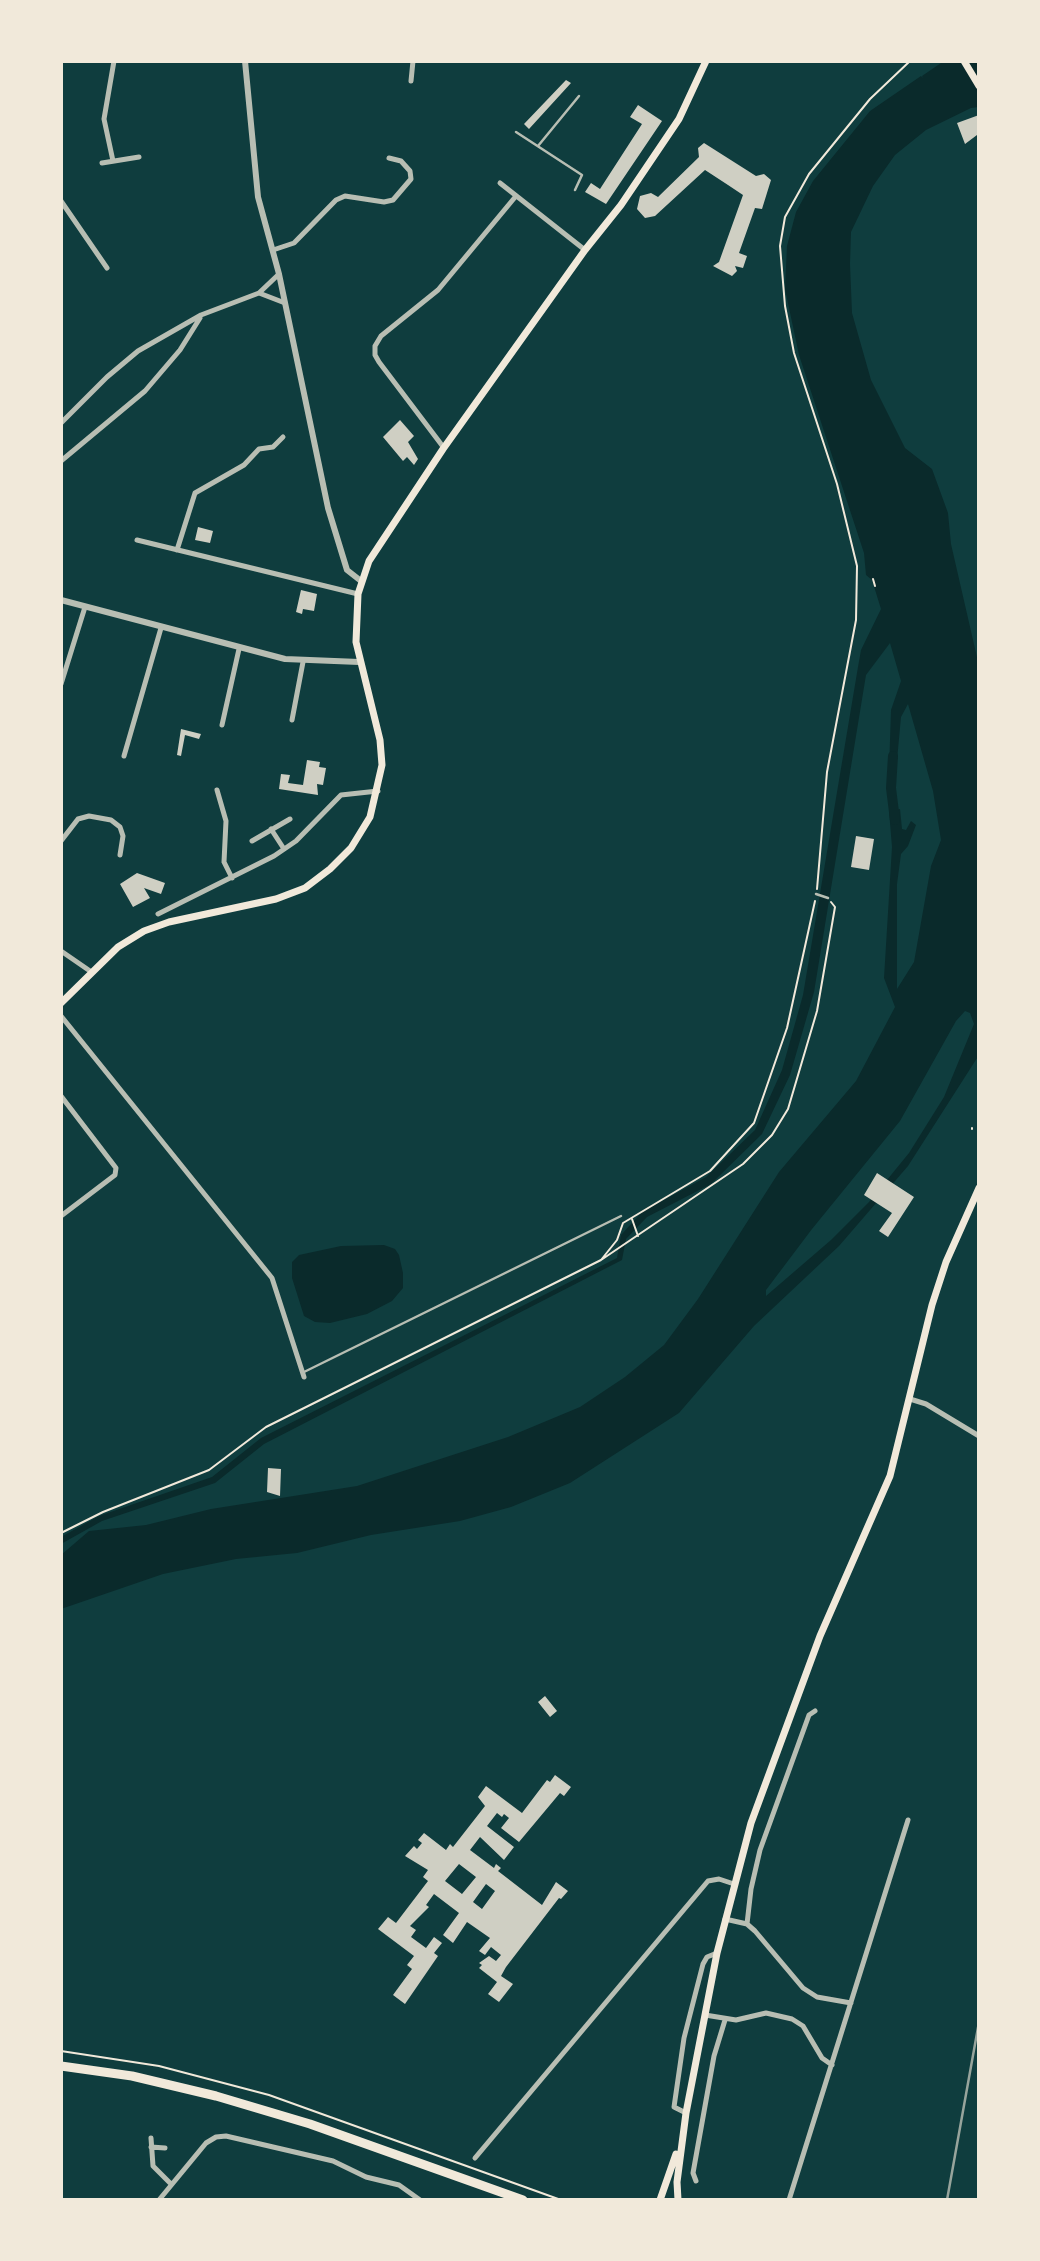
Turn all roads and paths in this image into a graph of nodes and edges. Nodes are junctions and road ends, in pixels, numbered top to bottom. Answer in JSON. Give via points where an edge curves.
{"nodes":[{"id":1,"x":114,"y":61,"type":"edge"},
{"id":2,"x":245,"y":61,"type":"edge"},
{"id":3,"x":414,"y":61,"type":"edge"},
{"id":4,"x":706,"y":61,"type":"edge"},
{"id":5,"x":910,"y":61,"type":"edge"},
{"id":6,"x":964,"y":61,"type":"edge"},
{"id":7,"x":411,"y":81,"type":"dead end"},
{"id":8,"x":979,"y":86,"type":"edge"},
{"id":9,"x":579,"y":96,"type":"dead end"},
{"id":10,"x":516,"y":132,"type":"dead end"},
{"id":11,"x":538,"y":146,"type":"junction"},
{"id":12,"x":139,"y":156,"type":"dead end"},
{"id":13,"x":389,"y":158,"type":"dead end"},
{"id":14,"x":113,"y":161,"type":"junction"},
{"id":15,"x":102,"y":163,"type":"dead end"},
{"id":16,"x":500,"y":183,"type":"dead end"},
{"id":17,"x":575,"y":190,"type":"dead end"},
{"id":18,"x":516,"y":196,"type":"junction"},
{"id":19,"x":61,"y":201,"type":"edge"},
{"id":20,"x":273,"y":250,"type":"junction"},
{"id":21,"x":585,"y":250,"type":"junction"},
{"id":22,"x":107,"y":268,"type":"dead end"},
{"id":23,"x":279,"y":274,"type":"junction"},
{"id":24,"x":259,"y":293,"type":"junction"},
{"id":25,"x":285,"y":303,"type":"junction"},
{"id":26,"x":201,"y":315,"type":"junction"},
{"id":27,"x":61,"y":423,"type":"edge"},
{"id":28,"x":284,"y":437,"type":"dead end"},
{"id":29,"x":444,"y":448,"type":"junction"},
{"id":30,"x":61,"y":461,"type":"edge"},
{"id":31,"x":137,"y":540,"type":"dead end"},
{"id":32,"x":177,"y":550,"type":"junction"},
{"id":33,"x":873,"y":579,"type":"dead end"},
{"id":34,"x":361,"y":581,"type":"junction"},
{"id":35,"x":875,"y":586,"type":"dead end"},
{"id":36,"x":358,"y":594,"type":"junction"},
{"id":37,"x":61,"y":600,"type":"edge"},
{"id":38,"x":85,"y":607,"type":"junction"},
{"id":39,"x":161,"y":628,"type":"junction"},
{"id":40,"x":239,"y":649,"type":"junction"},
{"id":41,"x":303,"y":662,"type":"junction"},
{"id":42,"x":359,"y":662,"type":"junction"},
{"id":43,"x":61,"y":684,"type":"edge"},
{"id":44,"x":292,"y":720,"type":"dead end"},
{"id":45,"x":222,"y":725,"type":"dead end"},
{"id":46,"x":124,"y":756,"type":"dead end"},
{"id":47,"x":217,"y":790,"type":"dead end"},
{"id":48,"x":378,"y":791,"type":"junction"},
{"id":49,"x":290,"y":819,"type":"dead end"},
{"id":50,"x":271,"y":829,"type":"junction"},
{"id":51,"x":61,"y":841,"type":"edge"},
{"id":52,"x":252,"y":841,"type":"dead end"},
{"id":53,"x":284,"y":849,"type":"junction"},
{"id":54,"x":120,"y":855,"type":"dead end"},
{"id":55,"x":232,"y":878,"type":"junction"},
{"id":56,"x":818,"y":895,"type":"junction"},
{"id":57,"x":828,"y":898,"type":"joint"},
{"id":58,"x":158,"y":915,"type":"dead end"},
{"id":59,"x":61,"y":951,"type":"edge"},
{"id":60,"x":90,"y":971,"type":"junction"},
{"id":61,"x":61,"y":1003,"type":"edge"},
{"id":62,"x":61,"y":1016,"type":"edge"},
{"id":63,"x":61,"y":1096,"type":"edge"},
{"id":64,"x":979,"y":1189,"type":"edge"},
{"id":65,"x":61,"y":1216,"type":"edge"},
{"id":66,"x":621,"y":1216,"type":"dead end"},
{"id":67,"x":632,"y":1218,"type":"junction"},
{"id":68,"x":639,"y":1238,"type":"junction"},
{"id":69,"x":601,"y":1260,"type":"junction"},
{"id":70,"x":304,"y":1374,"type":"joint"},
{"id":71,"x":910,"y":1399,"type":"junction"},
{"id":72,"x":979,"y":1436,"type":"edge"},
{"id":73,"x":61,"y":1533,"type":"edge"},
{"id":74,"x":815,"y":1711,"type":"dead end"},
{"id":75,"x":908,"y":1820,"type":"dead end"},
{"id":76,"x":734,"y":1884,"type":"junction"},
{"id":77,"x":725,"y":1919,"type":"junction"},
{"id":78,"x":747,"y":1924,"type":"junction"},
{"id":79,"x":717,"y":1953,"type":"junction"},
{"id":80,"x":851,"y":2003,"type":"junction"},
{"id":81,"x":705,"y":2015,"type":"junction"},
{"id":82,"x":724,"y":2020,"type":"junction"},
{"id":83,"x":832,"y":2065,"type":"junction"},
{"id":84,"x":61,"y":2066,"type":"edge"},
{"id":85,"x":686,"y":2113,"type":"junction"},
{"id":86,"x":682,"y":2136,"type":"junction"},
{"id":87,"x":151,"y":2138,"type":"dead end"},
{"id":88,"x":151,"y":2147,"type":"junction"},
{"id":89,"x":165,"y":2148,"type":"dead end"},
{"id":90,"x":475,"y":2158,"type":"dead end"},
{"id":91,"x":696,"y":2181,"type":"dead end"},
{"id":92,"x":171,"y":2184,"type":"junction"},
{"id":93,"x":159,"y":2200,"type":"edge"},
{"id":94,"x":420,"y":2200,"type":"edge"},
{"id":95,"x":523,"y":2200,"type":"edge"},
{"id":96,"x":660,"y":2200,"type":"edge"},
{"id":97,"x":678,"y":2200,"type":"edge"},
{"id":98,"x":789,"y":2200,"type":"edge"}],
"edges":[{"from":1,"to":14,"type":"street","via":[[104,119]]},
{"from":2,"to":20,"type":"street","via":[[258,197]]},
{"from":3,"to":7,"type":"street"},
{"from":4,"to":21,"type":"main road","via":[[679,119]]},
{"from":5,"to":56,"type":"path","via":[[870,99],[809,174],[785,217],[780,246],[794,353],[853,540],[858,592],[827,772]]},
{"from":6,"to":8,"type":"main road"},
{"from":9,"to":11,"type":"lane"},
{"from":10,"to":11,"type":"lane"},
{"from":11,"to":17,"type":"lane","via":[[582,175]]},
{"from":12,"to":14,"type":"street"},
{"from":13,"to":20,"type":"street","via":[[401,161],[411,179],[393,200],[345,196],[294,243]]},
{"from":14,"to":15,"type":"street"},
{"from":16,"to":18,"type":"street"},
{"from":18,"to":21,"type":"street"},
{"from":18,"to":29,"type":"street","via":[[438,290],[381,336],[376,346],[379,362]]},
{"from":19,"to":22,"type":"street"},
{"from":20,"to":23,"type":"street"},
{"from":21,"to":29,"type":"main road"},
{"from":23,"to":24,"type":"street"},
{"from":23,"to":25,"type":"street"},
{"from":24,"to":25,"type":"street"},
{"from":24,"to":26,"type":"street"},
{"from":25,"to":34,"type":"street","via":[[328,508],[347,570]]},
{"from":26,"to":27,"type":"street","via":[[138,351]]},
{"from":26,"to":30,"type":"street","via":[[180,350],[145,391]]},
{"from":28,"to":32,"type":"street","via":[[195,493]]},
{"from":29,"to":34,"type":"main road","via":[[369,561]]},
{"from":31,"to":32,"type":"street"},
{"from":32,"to":36,"type":"street"},
{"from":33,"to":35,"type":"path"},
{"from":34,"to":36,"type":"main road"},
{"from":36,"to":42,"type":"main road"},
{"from":37,"to":38,"type":"street"},
{"from":38,"to":39,"type":"street"},
{"from":38,"to":43,"type":"street"},
{"from":39,"to":40,"type":"street"},
{"from":39,"to":46,"type":"street"},
{"from":40,"to":41,"type":"street"},
{"from":40,"to":45,"type":"street"},
{"from":41,"to":42,"type":"street"},
{"from":41,"to":44,"type":"street"},
{"from":42,"to":48,"type":"main road","via":[[380,740]]},
{"from":47,"to":55,"type":"street","via":[[226,821],[224,862]]},
{"from":48,"to":53,"type":"street","via":[[341,795]]},
{"from":48,"to":60,"type":"main road","via":[[370,817],[351,849],[305,888],[144,931]]},
{"from":49,"to":50,"type":"street"},
{"from":50,"to":52,"type":"street"},
{"from":50,"to":53,"type":"street"},
{"from":51,"to":54,"type":"street","via":[[78,818],[111,820],[123,836]]},
{"from":53,"to":55,"type":"street"},
{"from":55,"to":58,"type":"street"},
{"from":56,"to":57,"type":"lane"},
{"from":56,"to":67,"type":"path","via":[[787,1028],[754,1123],[710,1171]]},
{"from":57,"to":68,"type":"path","via":[[835,907],[817,1011],[788,1109],[772,1135],[743,1164]]},
{"from":59,"to":60,"type":"street"},
{"from":60,"to":61,"type":"main road"},
{"from":62,"to":70,"type":"street","via":[[272,1278]]},
{"from":63,"to":65,"type":"street","via":[[116,1168],[115,1175]]},
{"from":64,"to":71,"type":"main road","via":[[946,1262]]},
{"from":66,"to":70,"type":"lane"},
{"from":67,"to":68,"type":"path"},
{"from":67,"to":69,"type":"path","via":[[623,1223],[617,1240]]},
{"from":68,"to":69,"type":"path"},
{"from":69,"to":73,"type":"path","via":[[266,1427],[209,1469]]},
{"from":71,"to":72,"type":"street"},
{"from":71,"to":76,"type":"main road","via":[[890,1476],[767,1772]]},
{"from":74,"to":78,"type":"street","via":[[799,1740],[760,1850]]},
{"from":75,"to":80,"type":"street"},
{"from":76,"to":77,"type":"main road"},
{"from":76,"to":90,"type":"street","via":[[708,1881]]},
{"from":77,"to":78,"type":"street"},
{"from":77,"to":79,"type":"main road"},
{"from":78,"to":80,"type":"street","via":[[803,1988],[817,1997]]},
{"from":79,"to":81,"type":"main road"},
{"from":79,"to":85,"type":"street","via":[[702,1964],[684,2038],[674,2107]]},
{"from":80,"to":83,"type":"street"},
{"from":81,"to":82,"type":"street"},
{"from":81,"to":85,"type":"main road"},
{"from":82,"to":83,"type":"street","via":[[766,2013],[792,2019],[803,2026],[822,2059]]},
{"from":82,"to":91,"type":"street","via":[[693,2173]]},
{"from":83,"to":98,"type":"street"},
{"from":84,"to":95,"type":"highway","via":[[132,2076],[216,2096],[310,2124]]},
{"from":85,"to":86,"type":"main road"},
{"from":86,"to":96,"type":"main road"},
{"from":86,"to":97,"type":"main road"},
{"from":87,"to":88,"type":"street"},
{"from":88,"to":89,"type":"street"},
{"from":88,"to":92,"type":"street","via":[[153,2165]]},
{"from":92,"to":93,"type":"street"},
{"from":92,"to":94,"type":"street","via":[[206,2143],[226,2136],[333,2161],[366,2177],[399,2185]]}]}
